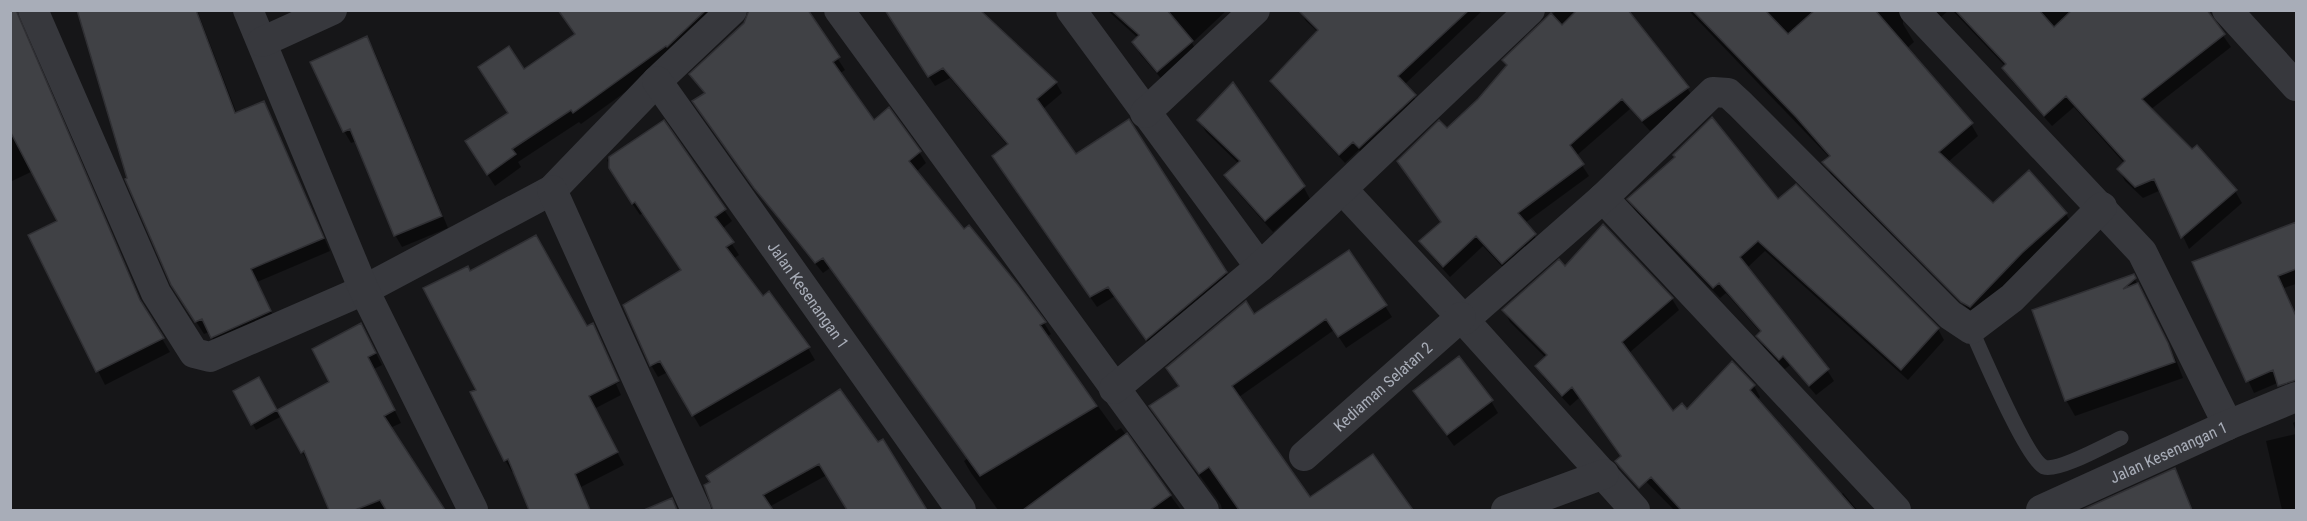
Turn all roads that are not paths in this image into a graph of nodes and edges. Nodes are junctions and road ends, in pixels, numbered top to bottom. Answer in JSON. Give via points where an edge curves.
{"nodes":[{"id":1,"x":33,"y":10,"type":"edge"},
{"id":2,"x":248,"y":10,"type":"edge"},
{"id":3,"x":332,"y":10,"type":"edge"},
{"id":4,"x":732,"y":10,"type":"edge"},
{"id":5,"x":839,"y":10,"type":"edge"},
{"id":6,"x":1071,"y":10,"type":"edge"},
{"id":7,"x":1255,"y":10,"type":"edge"},
{"id":8,"x":1530,"y":10,"type":"edge"},
{"id":9,"x":1914,"y":10,"type":"edge"},
{"id":10,"x":2227,"y":10,"type":"edge"},
{"id":11,"x":262,"y":42,"type":"junction"},
{"id":12,"x":657,"y":81,"type":"junction"},
{"id":13,"x":2296,"y":86,"type":"edge"},
{"id":14,"x":1145,"y":113,"type":"junction"},
{"id":15,"x":552,"y":190,"type":"junction"},
{"id":16,"x":1343,"y":190,"type":"junction"},
{"id":17,"x":1603,"y":198,"type":"junction"},
{"id":18,"x":2102,"y":207,"type":"junction"},
{"id":19,"x":1260,"y":267,"type":"junction"},
{"id":20,"x":364,"y":290,"type":"junction"},
{"id":21,"x":1463,"y":318,"type":"junction"},
{"id":22,"x":1971,"y":329,"type":"junction"},
{"id":23,"x":1114,"y":389,"type":"junction"},
{"id":24,"x":2296,"y":397,"type":"edge"},
{"id":25,"x":2228,"y":425,"type":"junction"},
{"id":26,"x":2121,"y":438,"type":"dead end"},
{"id":27,"x":1304,"y":456,"type":"dead end"},
{"id":28,"x":1604,"y":474,"type":"junction"},
{"id":29,"x":2062,"y":483,"type":"junction"},
{"id":30,"x":473,"y":510,"type":"edge"},
{"id":31,"x":696,"y":510,"type":"edge"},
{"id":32,"x":961,"y":510,"type":"edge"},
{"id":33,"x":1204,"y":510,"type":"edge"},
{"id":34,"x":1506,"y":510,"type":"edge"},
{"id":35,"x":1635,"y":510,"type":"edge"},
{"id":36,"x":1896,"y":510,"type":"edge"},
{"id":37,"x":2041,"y":510,"type":"edge"}],
"edges":[{"from":1,"to":20,"type":"street","via":[[156,293],[194,353],[210,357]]},
{"from":2,"to":11,"type":"street"},
{"from":3,"to":11,"type":"street"},
{"from":4,"to":12,"type":"street"},
{"from":5,"to":23,"type":"street"},
{"from":6,"to":14,"type":"street"},
{"from":7,"to":14,"type":"street"},
{"from":8,"to":16,"type":"street"},
{"from":9,"to":18,"type":"street"},
{"from":10,"to":13,"type":"street"},
{"from":11,"to":20,"type":"street"},
{"from":12,"to":15,"type":"street"},
{"from":12,"to":32,"type":"street","name":"Jalan Kesenangan 1"},
{"from":14,"to":19,"type":"street"},
{"from":15,"to":20,"type":"street"},
{"from":15,"to":31,"type":"street"},
{"from":16,"to":19,"type":"street"},
{"from":16,"to":21,"type":"street"},
{"from":17,"to":21,"type":"street","name":"Kediaman Selatan 2"},
{"from":17,"to":22,"type":"street","name":"Kediaman Selatan 2","via":[[1713,92],[1728,93],[1950,315]]},
{"from":17,"to":36,"type":"street"},
{"from":18,"to":22,"type":"street","via":[[2012,298]]},
{"from":18,"to":25,"type":"street","via":[[2142,252]]},
{"from":19,"to":23,"type":"street"},
{"from":20,"to":30,"type":"street"},
{"from":21,"to":27,"type":"street","name":"Kediaman Selatan 2"},
{"from":21,"to":28,"type":"street"},
{"from":22,"to":29,"type":"lane","via":[[2023,439],[2037,461]]},
{"from":23,"to":33,"type":"street"},
{"from":24,"to":25,"type":"street","name":"Jalan Kesenangan 1"},
{"from":25,"to":29,"type":"street","name":"Jalan Kesenangan 1"},
{"from":26,"to":29,"type":"lane"},
{"from":28,"to":34,"type":"street"},
{"from":28,"to":35,"type":"street"},
{"from":29,"to":37,"type":"street","name":"Jalan Kesenangan 1"}]}
